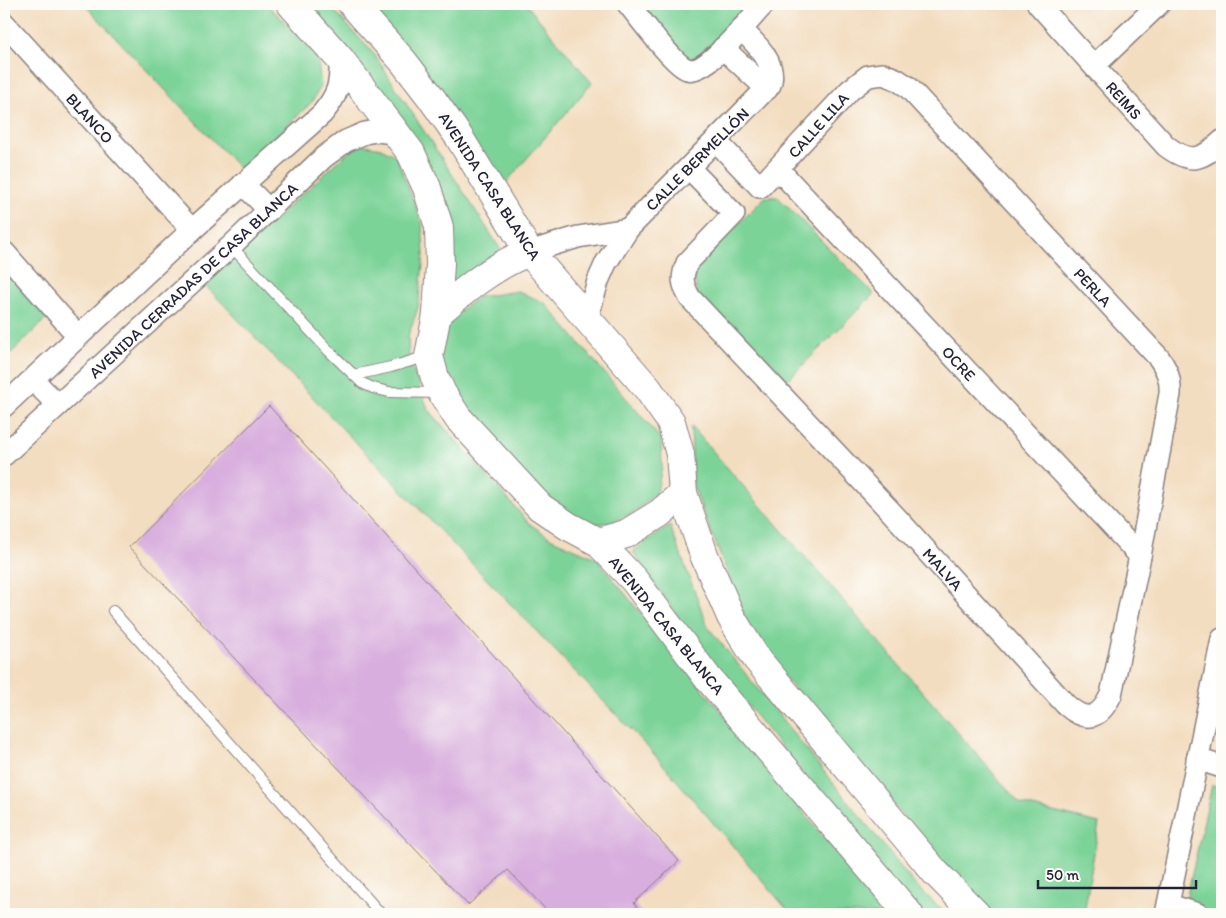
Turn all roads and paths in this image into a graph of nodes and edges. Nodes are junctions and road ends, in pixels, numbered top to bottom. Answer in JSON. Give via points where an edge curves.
{"nodes":[{"id":1,"x":291,"y":4,"type":"edge"},
{"id":2,"x":352,"y":4,"type":"edge"},
{"id":3,"x":628,"y":4,"type":"edge"},
{"id":4,"x":764,"y":4,"type":"edge"},
{"id":5,"x":1038,"y":4,"type":"edge"},
{"id":6,"x":1159,"y":4,"type":"edge"},
{"id":7,"x":4,"y":23,"type":"edge"},
{"id":8,"x":741,"y":29,"type":"junction"},
{"id":9,"x":723,"y":48,"type":"junction"},
{"id":10,"x":340,"y":60,"type":"junction"},
{"id":11,"x":1094,"y":66,"type":"junction"},
{"id":12,"x":883,"y":74,"type":"joint"},
{"id":13,"x":767,"y":89,"type":"junction"},
{"id":14,"x":301,"y":131,"type":"junction"},
{"id":15,"x":395,"y":133,"type":"junction"},
{"id":16,"x":716,"y":141,"type":"junction"},
{"id":17,"x":1222,"y":141,"type":"edge"},
{"id":18,"x":324,"y":157,"type":"junction"},
{"id":19,"x":689,"y":168,"type":"junction"},
{"id":20,"x":778,"y":169,"type":"junction"},
{"id":21,"x":243,"y":184,"type":"junction"},
{"id":22,"x":268,"y":210,"type":"junction"},
{"id":23,"x":628,"y":228,"type":"junction"},
{"id":24,"x":192,"y":230,"type":"junction"},
{"id":25,"x":231,"y":246,"type":"junction"},
{"id":26,"x":4,"y":252,"type":"edge"},
{"id":27,"x":529,"y":252,"type":"junction"},
{"id":28,"x":437,"y":314,"type":"junction"},
{"id":29,"x":587,"y":319,"type":"junction"},
{"id":30,"x":78,"y":336,"type":"junction"},
{"id":31,"x":430,"y":356,"type":"junction"},
{"id":32,"x":354,"y":375,"type":"junction"},
{"id":33,"x":33,"y":380,"type":"junction"},
{"id":34,"x":442,"y":394,"type":"junction"},
{"id":35,"x":58,"y":405,"type":"junction"},
{"id":36,"x":4,"y":406,"type":"edge"},
{"id":37,"x":4,"y":455,"type":"edge"},
{"id":38,"x":683,"y":492,"type":"junction"},
{"id":39,"x":598,"y":542,"type":"junction"},
{"id":40,"x":1140,"y":556,"type":"junction"},
{"id":41,"x":113,"y":611,"type":"dead end"},
{"id":42,"x":1222,"y":639,"type":"edge"},
{"id":43,"x":1197,"y":759,"type":"junction"},
{"id":44,"x":1222,"y":767,"type":"edge"},
{"id":45,"x":1167,"y":910,"type":"edge"},
{"id":46,"x":381,"y":914,"type":"edge"},
{"id":47,"x":909,"y":914,"type":"edge"},
{"id":48,"x":976,"y":914,"type":"edge"},
{"id":49,"x":1195,"y":914,"type":"edge"}],
"edges":[{"from":1,"to":10,"type":"street","name":"AVENIDA CASA BLANCA"},
{"from":2,"to":27,"type":"street","name":"AVENIDA CASA BLANCA","via":[[430,96],[459,137]]},
{"from":3,"to":9,"type":"street","via":[[687,70],[700,68]]},
{"from":4,"to":8,"type":"street"},
{"from":5,"to":11,"type":"street","name":"REIMS"},
{"from":6,"to":11,"type":"street"},
{"from":7,"to":24,"type":"street","name":"BLANCO"},
{"from":8,"to":9,"type":"street"},
{"from":8,"to":13,"type":"street","via":[[761,50],[770,66],[772,80]]},
{"from":9,"to":13,"type":"street"},
{"from":10,"to":14,"type":"street","via":[[341,77],[332,102]]},
{"from":10,"to":15,"type":"street","name":"AVENIDA CASA BLANCA"},
{"from":11,"to":17,"type":"street","name":"REIMS","via":[[1158,139],[1175,153],[1194,159]]},
{"from":12,"to":20,"type":"street","name":"CALLE LILA","via":[[868,76],[850,90]]},
{"from":12,"to":40,"type":"street","name":"PERLA","via":[[908,87],[1169,374],[1170,394]]},
{"from":13,"to":16,"type":"street","name":"CALLE BERMELLÓN"},
{"from":14,"to":18,"type":"street"},
{"from":14,"to":21,"type":"street"},
{"from":15,"to":18,"type":"street","name":"AVENIDA CERRADAS DE CASA BLANCA","via":[[364,133]]},
{"from":15,"to":28,"type":"street","name":"AVENIDA CASA BLANCA","via":[[411,153],[427,188],[439,227]]},
{"from":16,"to":19,"type":"street","name":"CALLE BERMELLÓN"},
{"from":16,"to":20,"type":"street","name":"CALLE LILA","via":[[760,187]]},
{"from":18,"to":22,"type":"street","name":"AVENIDA CERRADAS DE CASA BLANCA"},
{"from":19,"to":23,"type":"street","name":"CALLE BERMELLÓN"},
{"from":19,"to":40,"type":"street","name":"MALVA","via":[[734,214],[687,263],[683,286],[698,308],[894,515],[1066,705],[1078,714],[1089,717],[1099,713],[1111,695]]},
{"from":20,"to":40,"type":"street","name":"OCRE"},
{"from":21,"to":22,"type":"street"},
{"from":21,"to":24,"type":"street"},
{"from":22,"to":25,"type":"street","name":"AVENIDA CERRADAS DE CASA BLANCA"},
{"from":23,"to":27,"type":"street","via":[[578,237]]},
{"from":23,"to":29,"type":"street","name":"CALLE BERMELLÓN","via":[[606,263]]},
{"from":24,"to":30,"type":"street"},
{"from":25,"to":32,"type":"lane"},
{"from":25,"to":35,"type":"street","name":"AVENIDA CERRADAS DE CASA BLANCA"},
{"from":26,"to":30,"type":"street"},
{"from":27,"to":28,"type":"street","via":[[483,276]]},
{"from":27,"to":29,"type":"street","name":"AVENIDA CASA BLANCA"},
{"from":28,"to":31,"type":"street","name":"AVENIDA CASA BLANCA"},
{"from":29,"to":38,"type":"street","name":"AVENIDA CASA BLANCA","via":[[648,389],[671,422],[680,454]]},
{"from":30,"to":33,"type":"street"},
{"from":31,"to":32,"type":"lane"},
{"from":31,"to":34,"type":"street","name":"AVENIDA CASA BLANCA"},
{"from":32,"to":34,"type":"lane","via":[[373,388],[389,392]]},
{"from":33,"to":35,"type":"street"},
{"from":33,"to":36,"type":"street"},
{"from":34,"to":39,"type":"street","name":"AVENIDA CASA BLANCA","via":[[458,418],[540,507]]},
{"from":35,"to":37,"type":"street","name":"AVENIDA CERRADAS DE CASA BLANCA"},
{"from":38,"to":39,"type":"street","via":[[626,534]]},
{"from":38,"to":48,"type":"street","name":"AVENIDA CASA BLANCA","via":[[719,590],[756,658],[934,872]]},
{"from":39,"to":47,"type":"street","name":"AVENIDA CASA BLANCA","via":[[634,580],[708,677]]},
{"from":41,"to":46,"type":"lane"},
{"from":42,"to":43,"type":"street"},
{"from":43,"to":44,"type":"street"},
{"from":43,"to":45,"type":"street"},
{"from":45,"to":49,"type":"street"}]}
